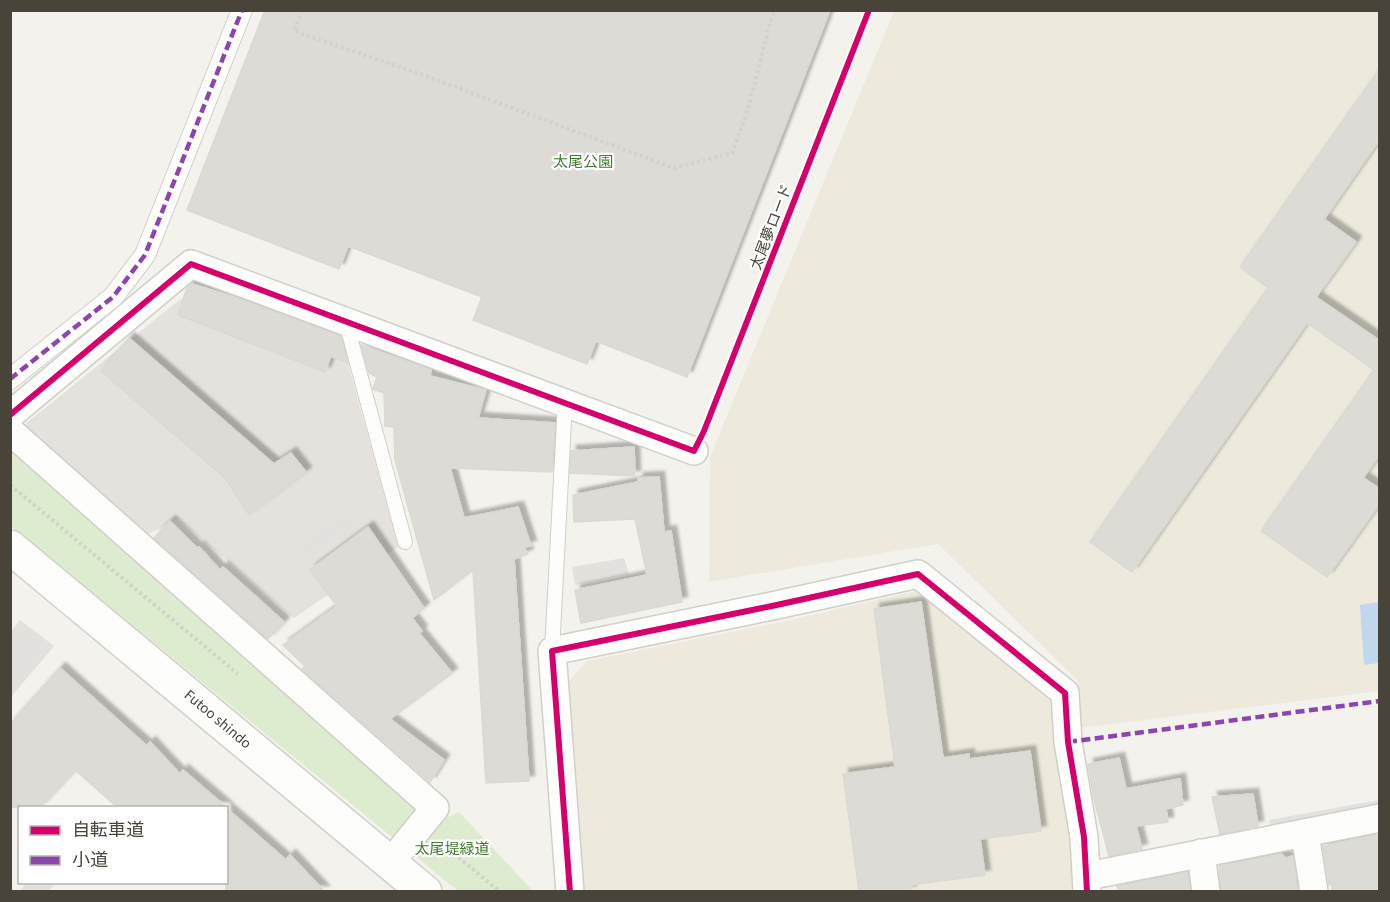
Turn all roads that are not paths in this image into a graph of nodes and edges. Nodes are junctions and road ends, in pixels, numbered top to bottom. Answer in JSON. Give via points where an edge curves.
{"nodes":[{"id":1,"x":242,"y":10,"type":"edge"},
{"id":2,"x":346,"y":322,"type":"junction"},
{"id":3,"x":10,"y":379,"type":"edge"},
{"id":4,"x":565,"y":402,"type":"junction"},
{"id":5,"x":10,"y":415,"type":"edge"},
{"id":6,"x":10,"y":431,"type":"edge"},
{"id":7,"x":694,"y":451,"type":"dead end"},
{"id":8,"x":405,"y":542,"type":"dead end"},
{"id":9,"x":10,"y":547,"type":"edge"},
{"id":10,"x":552,"y":651,"type":"junction"},
{"id":11,"x":1380,"y":818,"type":"edge"},
{"id":12,"x":1305,"y":833,"type":"junction"},
{"id":13,"x":1201,"y":853,"type":"junction"},
{"id":14,"x":391,"y":862,"type":"junction"},
{"id":15,"x":1088,"y":884,"type":"edge"},
{"id":16,"x":425,"y":891,"type":"edge"},
{"id":17,"x":570,"y":891,"type":"edge"},
{"id":18,"x":1206,"y":891,"type":"edge"},
{"id":19,"x":1314,"y":891,"type":"edge"}],
"edges":[{"from":1,"to":3,"type":"street","via":[[145,255],[113,297]]},
{"from":2,"to":4,"type":"street"},
{"from":2,"to":5,"type":"street","via":[[191,264]]},
{"from":2,"to":8,"type":"lane"},
{"from":4,"to":7,"type":"street"},
{"from":4,"to":10,"type":"lane"},
{"from":6,"to":14,"type":"street","via":[[435,808]]},
{"from":9,"to":14,"type":"street","name":"Futoo shindo"},
{"from":10,"to":15,"type":"street","via":[[918,574],[1065,693]]},
{"from":10,"to":17,"type":"street"},
{"from":11,"to":12,"type":"street"},
{"from":12,"to":13,"type":"street"},
{"from":12,"to":19,"type":"street"},
{"from":13,"to":15,"type":"street"},
{"from":13,"to":18,"type":"street"},
{"from":14,"to":16,"type":"street","name":"Futoo shindo"}]}
